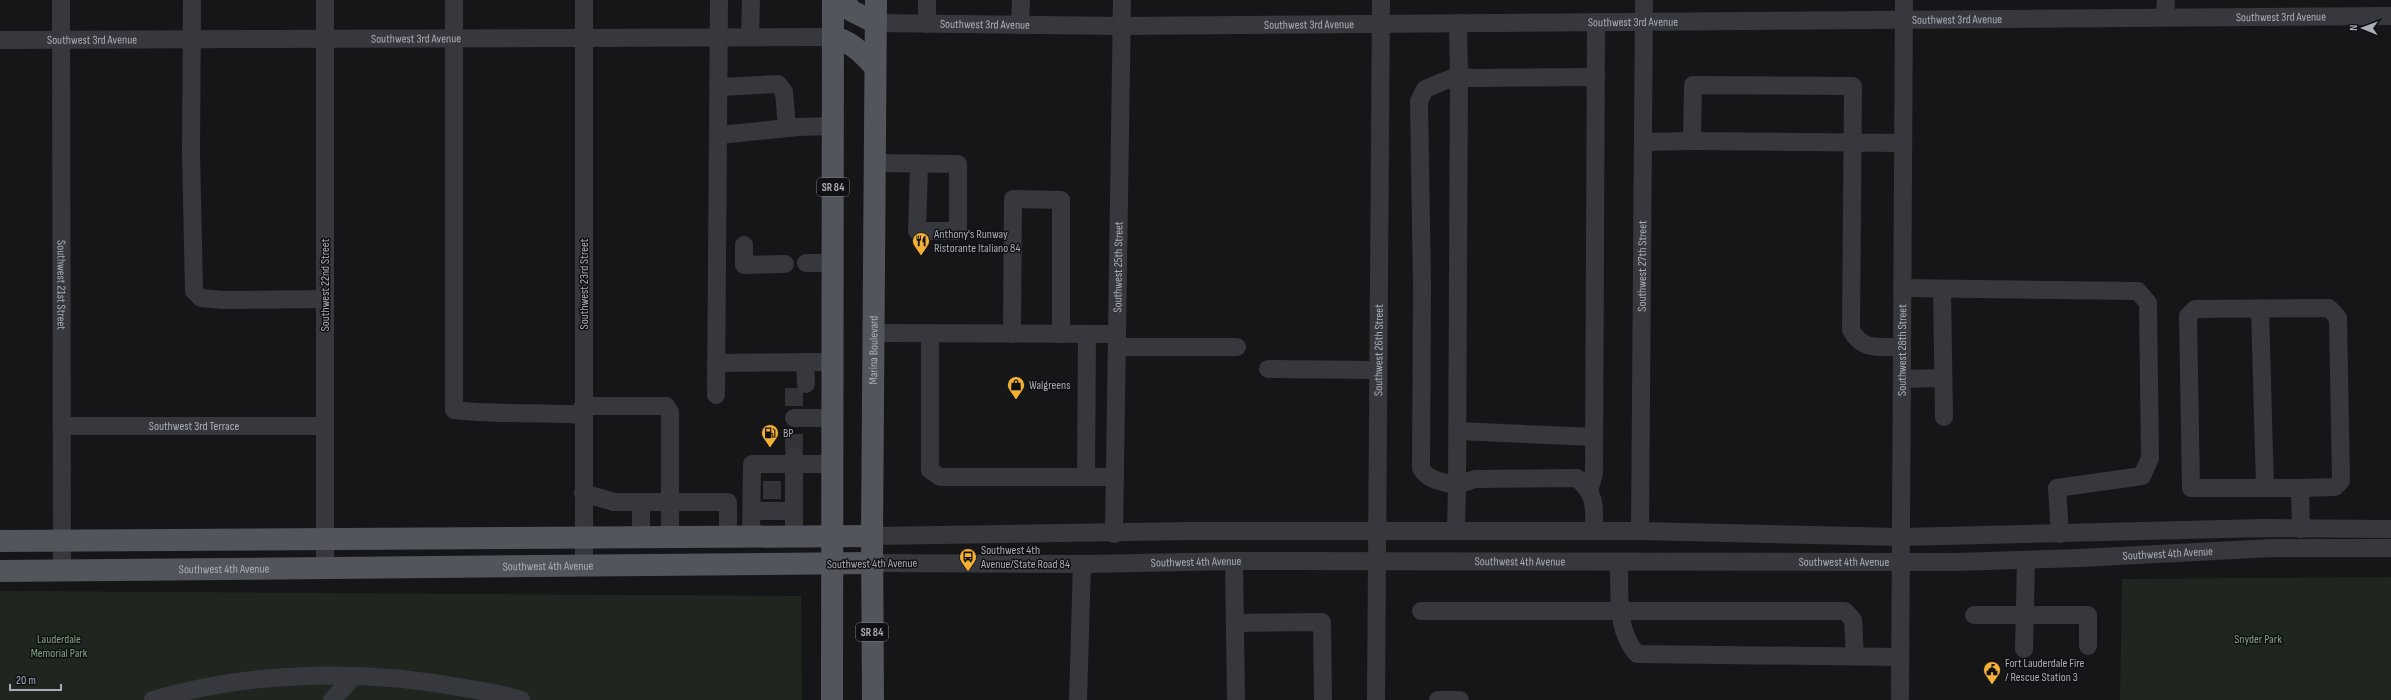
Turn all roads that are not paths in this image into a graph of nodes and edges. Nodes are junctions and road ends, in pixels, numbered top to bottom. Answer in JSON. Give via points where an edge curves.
{"nodes":[{"id":1,"x":62,"y":0,"type":"edge"},
{"id":2,"x":192,"y":0,"type":"edge"},
{"id":3,"x":325,"y":0,"type":"edge"},
{"id":4,"x":454,"y":0,"type":"edge"},
{"id":5,"x":584,"y":0,"type":"edge"},
{"id":6,"x":719,"y":0,"type":"edge"},
{"id":7,"x":751,"y":0,"type":"edge"},
{"id":8,"x":833,"y":0,"type":"edge"},
{"id":9,"x":842,"y":0,"type":"edge"},
{"id":10,"x":876,"y":0,"type":"edge"},
{"id":11,"x":927,"y":0,"type":"edge"},
{"id":12,"x":1020,"y":0,"type":"edge"},
{"id":13,"x":1122,"y":0,"type":"edge"},
{"id":14,"x":1381,"y":0,"type":"edge"},
{"id":15,"x":1644,"y":0,"type":"edge"},
{"id":16,"x":1904,"y":0,"type":"edge"},
{"id":17,"x":2166,"y":9,"type":"edge"},
{"id":18,"x":2391,"y":16,"type":"edge"},
{"id":19,"x":1904,"y":19,"type":"junction"},
{"id":20,"x":1644,"y":21,"type":"junction"},
{"id":21,"x":1596,"y":22,"type":"junction"},
{"id":22,"x":876,"y":23,"type":"junction"},
{"id":23,"x":1458,"y":23,"type":"junction"},
{"id":24,"x":927,"y":24,"type":"junction"},
{"id":25,"x":1380,"y":24,"type":"junction"},
{"id":26,"x":1020,"y":25,"type":"junction"},
{"id":27,"x":1122,"y":26,"type":"junction"},
{"id":28,"x":325,"y":37,"type":"junction"},
{"id":29,"x":833,"y":37,"type":"junction"},
{"id":30,"x":190,"y":38,"type":"junction"},
{"id":31,"x":454,"y":38,"type":"junction"},
{"id":32,"x":720,"y":38,"type":"junction"},
{"id":33,"x":750,"y":38,"type":"junction"},
{"id":34,"x":584,"y":39,"type":"junction"},
{"id":35,"x":0,"y":40,"type":"edge"},
{"id":36,"x":62,"y":40,"type":"junction"},
{"id":37,"x":876,"y":67,"type":"junction"},
{"id":38,"x":1459,"y":75,"type":"junction"},
{"id":39,"x":1596,"y":77,"type":"junction"},
{"id":40,"x":720,"y":87,"type":"junction"},
{"id":41,"x":833,"y":126,"type":"junction"},
{"id":42,"x":787,"y":128,"type":"junction"},
{"id":43,"x":719,"y":135,"type":"junction"},
{"id":44,"x":1692,"y":141,"type":"junction"},
{"id":45,"x":1643,"y":142,"type":"junction"},
{"id":46,"x":1852,"y":142,"type":"junction"},
{"id":47,"x":1903,"y":143,"type":"junction"},
{"id":48,"x":875,"y":163,"type":"junction"},
{"id":49,"x":919,"y":164,"type":"dead end"},
{"id":50,"x":744,"y":245,"type":"dead end"},
{"id":51,"x":806,"y":263,"type":"dead end"},
{"id":52,"x":833,"y":263,"type":"junction"},
{"id":53,"x":785,"y":264,"type":"dead end"},
{"id":54,"x":1902,"y":288,"type":"junction"},
{"id":55,"x":1942,"y":289,"type":"junction"},
{"id":56,"x":325,"y":299,"type":"junction"},
{"id":57,"x":2260,"y":309,"type":"junction"},
{"id":58,"x":873,"y":333,"type":"junction"},
{"id":59,"x":930,"y":334,"type":"junction"},
{"id":60,"x":1012,"y":334,"type":"junction"},
{"id":61,"x":1061,"y":334,"type":"junction"},
{"id":62,"x":1087,"y":334,"type":"junction"},
{"id":63,"x":1117,"y":341,"type":"junction"},
{"id":64,"x":1237,"y":347,"type":"dead end"},
{"id":65,"x":1902,"y":347,"type":"junction"},
{"id":66,"x":800,"y":362,"type":"junction"},
{"id":67,"x":833,"y":362,"type":"junction"},
{"id":68,"x":716,"y":363,"type":"junction"},
{"id":69,"x":1268,"y":370,"type":"dead end"},
{"id":70,"x":1377,"y":370,"type":"junction"},
{"id":71,"x":1943,"y":378,"type":"junction"},
{"id":72,"x":1902,"y":379,"type":"junction"},
{"id":73,"x":800,"y":384,"type":"tunnel mouth"},
{"id":74,"x":716,"y":395,"type":"dead end"},
{"id":75,"x":583,"y":411,"type":"junction"},
{"id":76,"x":1944,"y":417,"type":"dead end"},
{"id":77,"x":832,"y":418,"type":"junction"},
{"id":78,"x":800,"y":419,"type":"dead end"},
{"id":79,"x":63,"y":426,"type":"junction"},
{"id":80,"x":325,"y":426,"type":"junction"},
{"id":81,"x":1458,"y":431,"type":"junction"},
{"id":82,"x":1594,"y":437,"type":"junction"},
{"id":83,"x":800,"y":460,"type":"junction"},
{"id":84,"x":833,"y":464,"type":"junction"},
{"id":85,"x":1086,"y":477,"type":"junction"},
{"id":86,"x":1115,"y":477,"type":"junction"},
{"id":87,"x":1457,"y":485,"type":"junction"},
{"id":88,"x":2266,"y":488,"type":"junction"},
{"id":89,"x":2300,"y":488,"type":"junction"},
{"id":90,"x":1589,"y":491,"type":"junction"},
{"id":91,"x":583,"y":493,"type":"junction"},
{"id":92,"x":670,"y":502,"type":"junction"},
{"id":93,"x":641,"y":503,"type":"junction"},
{"id":94,"x":752,"y":511,"type":"junction"},
{"id":95,"x":794,"y":511,"type":"junction"},
{"id":96,"x":2301,"y":528,"type":"junction"},
{"id":97,"x":2391,"y":529,"type":"edge"},
{"id":98,"x":1376,"y":531,"type":"junction"},
{"id":99,"x":1456,"y":531,"type":"junction"},
{"id":100,"x":1594,"y":531,"type":"junction"},
{"id":101,"x":1640,"y":531,"type":"junction"},
{"id":102,"x":1114,"y":534,"type":"junction"},
{"id":103,"x":2060,"y":534,"type":"junction"},
{"id":104,"x":832,"y":536,"type":"junction"},
{"id":105,"x":872,"y":536,"type":"junction"},
{"id":106,"x":728,"y":537,"type":"junction"},
{"id":107,"x":751,"y":537,"type":"junction"},
{"id":108,"x":794,"y":537,"type":"junction"},
{"id":109,"x":1901,"y":537,"type":"junction"},
{"id":110,"x":583,"y":538,"type":"junction"},
{"id":111,"x":641,"y":538,"type":"junction"},
{"id":112,"x":670,"y":538,"type":"junction"},
{"id":113,"x":325,"y":539,"type":"junction"},
{"id":114,"x":62,"y":540,"type":"junction"},
{"id":115,"x":0,"y":541,"type":"edge"},
{"id":116,"x":2391,"y":548,"type":"edge"},
{"id":117,"x":2026,"y":560,"type":"junction"},
{"id":118,"x":1234,"y":561,"type":"junction"},
{"id":119,"x":1376,"y":561,"type":"junction"},
{"id":120,"x":1619,"y":562,"type":"junction"},
{"id":121,"x":1900,"y":562,"type":"junction"},
{"id":122,"x":832,"y":564,"type":"junction"},
{"id":123,"x":872,"y":564,"type":"junction"},
{"id":124,"x":1082,"y":564,"type":"junction"},
{"id":125,"x":584,"y":567,"type":"junction"},
{"id":126,"x":325,"y":569,"type":"junction"},
{"id":127,"x":0,"y":571,"type":"edge"},
{"id":128,"x":62,"y":571,"type":"junction"},
{"id":129,"x":1421,"y":611,"type":"dead end"},
{"id":130,"x":1620,"y":612,"type":"junction"},
{"id":131,"x":2025,"y":615,"type":"junction"},
{"id":132,"x":1974,"y":616,"type":"dead end"},
{"id":133,"x":1235,"y":623,"type":"junction"},
{"id":134,"x":2088,"y":646,"type":"dead end"},
{"id":135,"x":2024,"y":649,"type":"dead end"},
{"id":136,"x":1855,"y":656,"type":"junction"},
{"id":137,"x":1900,"y":657,"type":"junction"},
{"id":138,"x":353,"y":676,"type":"junction"},
{"id":139,"x":153,"y":700,"type":"edge"},
{"id":140,"x":332,"y":700,"type":"edge"},
{"id":141,"x":521,"y":700,"type":"edge"},
{"id":142,"x":832,"y":700,"type":"edge"},
{"id":143,"x":873,"y":700,"type":"edge"},
{"id":144,"x":1078,"y":700,"type":"edge"},
{"id":145,"x":1236,"y":700,"type":"edge"},
{"id":146,"x":1323,"y":700,"type":"edge"},
{"id":147,"x":1376,"y":700,"type":"edge"},
{"id":148,"x":1438,"y":700,"type":"edge"},
{"id":149,"x":1460,"y":700,"type":"edge"},
{"id":150,"x":1900,"y":700,"type":"edge"}],
"edges":[{"from":1,"to":36,"type":"street","name":"Southwest 21st Street"},
{"from":2,"to":30,"type":"street"},
{"from":3,"to":28,"type":"street","name":"Southwest 22nd Street"},
{"from":4,"to":31,"type":"street"},
{"from":5,"to":34,"type":"street","name":"Southwest 23rd Street"},
{"from":6,"to":32,"type":"street"},
{"from":7,"to":33,"type":"street"},
{"from":8,"to":29,"type":"main road","number":"SR 84"},
{"from":9,"to":22,"type":"main road","via":[[852,11]]},
{"from":10,"to":22,"type":"main road","name":"Marina Boulevard","number":"SR 84"},
{"from":11,"to":24,"type":"street"},
{"from":12,"to":26,"type":"street"},
{"from":13,"to":27,"type":"street","name":"Southwest 25th Street"},
{"from":14,"to":25,"type":"street","name":"Southwest 26th Street"},
{"from":15,"to":20,"type":"street","name":"Southwest 27th Street"},
{"from":16,"to":19,"type":"street","name":"Southwest 28th Street"},
{"from":17,"to":18,"type":"street","name":"Southwest 3rd Avenue"},
{"from":17,"to":19,"type":"street","name":"Southwest 3rd Avenue"},
{"from":19,"to":20,"type":"street","name":"Southwest 3rd Avenue"},
{"from":19,"to":47,"type":"street","name":"Southwest 28th Street"},
{"from":20,"to":21,"type":"street","name":"Southwest 3rd Avenue"},
{"from":20,"to":45,"type":"street","name":"Southwest 27th Street"},
{"from":21,"to":23,"type":"street","name":"Southwest 3rd Avenue"},
{"from":21,"to":39,"type":"street"},
{"from":22,"to":24,"type":"street","name":"Southwest 3rd Avenue"},
{"from":22,"to":37,"type":"main road","name":"Marina Boulevard","number":"SR 84"},
{"from":23,"to":25,"type":"street","name":"Southwest 3rd Avenue"},
{"from":23,"to":38,"type":"street"},
{"from":24,"to":26,"type":"street","name":"Southwest 3rd Avenue"},
{"from":25,"to":27,"type":"street","name":"Southwest 3rd Avenue"},
{"from":25,"to":70,"type":"street","name":"Southwest 26th Street"},
{"from":26,"to":27,"type":"street","name":"Southwest 3rd Avenue"},
{"from":27,"to":63,"type":"street","name":"Southwest 25th Street"},
{"from":28,"to":30,"type":"street","name":"Southwest 3rd Avenue"},
{"from":28,"to":31,"type":"street","name":"Southwest 3rd Avenue"},
{"from":28,"to":56,"type":"street","name":"Southwest 22nd Street"},
{"from":29,"to":33,"type":"street","name":"Southwest 3rd Avenue"},
{"from":29,"to":37,"type":"main road","via":[[846,40]]},
{"from":29,"to":41,"type":"main road","number":"SR 84"},
{"from":30,"to":36,"type":"street","name":"Southwest 3rd Avenue"},
{"from":30,"to":56,"type":"street","via":[[194,291],[201,298],[223,300]]},
{"from":31,"to":34,"type":"street","name":"Southwest 3rd Avenue"},
{"from":31,"to":75,"type":"street","via":[[454,410]]},
{"from":32,"to":33,"type":"street","name":"Southwest 3rd Avenue"},
{"from":32,"to":34,"type":"street","name":"Southwest 3rd Avenue"},
{"from":32,"to":40,"type":"street"},
{"from":34,"to":75,"type":"street","name":"Southwest 23rd Street"},
{"from":35,"to":36,"type":"street","name":"Southwest 3rd Avenue"},
{"from":36,"to":79,"type":"street","name":"Southwest 21st Street"},
{"from":37,"to":48,"type":"main road","name":"Marina Boulevard","number":"SR 84"},
{"from":38,"to":39,"type":"street","via":[[1471,78]]},
{"from":38,"to":81,"type":"street"},
{"from":38,"to":87,"type":"street","via":[[1425,89],[1419,101],[1421,468],[1425,474],[1439,482]]},
{"from":39,"to":82,"type":"street"},
{"from":40,"to":42,"type":"street","via":[[778,84],[784,92]]},
{"from":40,"to":43,"type":"street"},
{"from":41,"to":42,"type":"street"},
{"from":41,"to":52,"type":"main road","number":"SR 84"},
{"from":42,"to":43,"type":"street"},
{"from":43,"to":68,"type":"street"},
{"from":44,"to":45,"type":"street"},
{"from":44,"to":46,"type":"street"},
{"from":44,"to":46,"type":"street","via":[[1693,85],[1853,86]]},
{"from":45,"to":101,"type":"street","name":"Southwest 27th Street"},
{"from":46,"to":47,"type":"street"},
{"from":46,"to":65,"type":"street","via":[[1851,330],[1855,338],[1864,345]]},
{"from":47,"to":54,"type":"street","name":"Southwest 28th Street"},
{"from":48,"to":49,"type":"street"},
{"from":48,"to":58,"type":"main road","name":"Marina Boulevard","number":"SR 84"},
{"from":50,"to":53,"type":"street","via":[[744,265]]},
{"from":51,"to":52,"type":"street"},
{"from":52,"to":67,"type":"main road","number":"SR 84"},
{"from":54,"to":55,"type":"street"},
{"from":54,"to":65,"type":"street","name":"Southwest 28th Street"},
{"from":55,"to":71,"type":"street"},
{"from":55,"to":103,"type":"street","via":[[2138,291],[2148,303],[2150,458],[2142,476],[2057,488]]},
{"from":56,"to":80,"type":"street","name":"Southwest 22nd Street"},
{"from":57,"to":88,"type":"street"},
{"from":57,"to":88,"type":"street","via":[[2195,309],[2188,316],[2191,488]]},
{"from":57,"to":89,"type":"street","via":[[2329,308],[2338,318],[2341,481],[2335,487]]},
{"from":58,"to":59,"type":"street"},
{"from":58,"to":105,"type":"main road","name":"Marina Boulevard","number":"SR 84"},
{"from":59,"to":60,"type":"street"},
{"from":59,"to":85,"type":"street","via":[[930,470],[940,477]]},
{"from":60,"to":61,"type":"street"},
{"from":60,"to":61,"type":"street","via":[[1014,199],[1061,200]]},
{"from":61,"to":62,"type":"street"},
{"from":62,"to":63,"type":"street"},
{"from":62,"to":85,"type":"street"},
{"from":63,"to":64,"type":"street"},
{"from":63,"to":86,"type":"street","name":"Southwest 25th Street"},
{"from":65,"to":72,"type":"street","name":"Southwest 28th Street"},
{"from":66,"to":67,"type":"street"},
{"from":66,"to":68,"type":"street"},
{"from":66,"to":73,"type":"street"},
{"from":67,"to":77,"type":"main road","number":"SR 84"},
{"from":68,"to":74,"type":"street"},
{"from":69,"to":70,"type":"street"},
{"from":70,"to":98,"type":"street","name":"Southwest 26th Street"},
{"from":71,"to":72,"type":"street"},
{"from":71,"to":76,"type":"street"},
{"from":72,"to":109,"type":"street","name":"Southwest 28th Street"},
{"from":75,"to":91,"type":"street","name":"Southwest 23rd Street"},
{"from":75,"to":92,"type":"street","via":[[666,406],[670,412]]},
{"from":77,"to":78,"type":"street"},
{"from":77,"to":84,"type":"main road","number":"SR 84"},
{"from":79,"to":80,"type":"street","name":"Southwest 3rd Terrace"},
{"from":79,"to":114,"type":"street","name":"Southwest 21st Street"},
{"from":80,"to":113,"type":"street","name":"Southwest 22nd Street"},
{"from":81,"to":82,"type":"street"},
{"from":81,"to":87,"type":"street"},
{"from":82,"to":90,"type":"street","via":[[1594,473]]},
{"from":83,"to":84,"type":"street"},
{"from":83,"to":94,"type":"street","via":[[752,464],[757,490]]},
{"from":83,"to":95,"type":"street","via":[[789,490]]},
{"from":84,"to":104,"type":"main road","number":"SR 84"},
{"from":85,"to":86,"type":"street"},
{"from":86,"to":102,"type":"street","name":"Southwest 25th Street"},
{"from":87,"to":90,"type":"street","via":[[1475,478],[1577,478]]},
{"from":87,"to":99,"type":"street"},
{"from":88,"to":89,"type":"street"},
{"from":89,"to":96,"type":"street"},
{"from":90,"to":100,"type":"street","via":[[1594,500]]},
{"from":91,"to":93,"type":"street","via":[[614,502]]},
{"from":91,"to":110,"type":"street","name":"Southwest 23rd Street"},
{"from":92,"to":93,"type":"street"},
{"from":92,"to":106,"type":"street","via":[[728,502]]},
{"from":92,"to":112,"type":"street"},
{"from":93,"to":111,"type":"street"},
{"from":94,"to":95,"type":"street"},
{"from":94,"to":107,"type":"street"},
{"from":95,"to":108,"type":"street"},
{"from":96,"to":97,"type":"street","name":"Southwest 4th Avenue"},
{"from":96,"to":103,"type":"street","name":"Southwest 4th Avenue"},
{"from":98,"to":99,"type":"street","name":"Southwest 4th Avenue"},
{"from":98,"to":102,"type":"street","name":"Southwest 4th Avenue","via":[[1190,531]]},
{"from":98,"to":119,"type":"street","name":"Southwest 26th Street"},
{"from":99,"to":100,"type":"street","name":"Southwest 4th Avenue"},
{"from":100,"to":101,"type":"street","name":"Southwest 4th Avenue"},
{"from":101,"to":109,"type":"street","name":"Southwest 4th Avenue"},
{"from":102,"to":105,"type":"street","name":"Southwest 4th Avenue"},
{"from":103,"to":109,"type":"street","name":"Southwest 4th Avenue"},
{"from":104,"to":105,"type":"main road","name":"Southwest 4th Avenue"},
{"from":104,"to":108,"type":"main road","name":"Southwest 4th Avenue"},
{"from":104,"to":122,"type":"main road","number":"SR 84"},
{"from":105,"to":123,"type":"main road","name":"Marina Boulevard","number":"SR 84"},
{"from":106,"to":107,"type":"main road","name":"Southwest 4th Avenue"},
{"from":106,"to":112,"type":"main road","name":"Southwest 4th Avenue"},
{"from":107,"to":108,"type":"main road","name":"Southwest 4th Avenue"},
{"from":109,"to":121,"type":"street","name":"Southwest 28th Street"},
{"from":110,"to":111,"type":"main road","name":"Southwest 4th Avenue"},
{"from":110,"to":113,"type":"main road","name":"Southwest 4th Avenue"},
{"from":110,"to":125,"type":"street","name":"Southwest 23rd Street"},
{"from":111,"to":112,"type":"main road","name":"Southwest 4th Avenue"},
{"from":113,"to":114,"type":"main road","name":"Southwest 4th Avenue"},
{"from":113,"to":126,"type":"street","name":"Southwest 22nd Street"},
{"from":114,"to":115,"type":"main road","name":"Southwest 4th Avenue"},
{"from":114,"to":128,"type":"street","name":"Southwest 21st Street"},
{"from":116,"to":117,"type":"street","name":"Southwest 4th Avenue","via":[[2273,548]]},
{"from":117,"to":121,"type":"street","name":"Southwest 4th Avenue"},
{"from":117,"to":131,"type":"street"},
{"from":118,"to":119,"type":"street","name":"Southwest 4th Avenue"},
{"from":118,"to":124,"type":"street","name":"Southwest 4th Avenue"},
{"from":118,"to":133,"type":"street"},
{"from":119,"to":120,"type":"street","name":"Southwest 4th Avenue"},
{"from":119,"to":147,"type":"street","name":"Southwest 26th Street"},
{"from":120,"to":121,"type":"street","name":"Southwest 4th Avenue"},
{"from":120,"to":130,"type":"street"},
{"from":121,"to":137,"type":"street","name":"Southwest 28th Street"},
{"from":122,"to":123,"type":"main road","name":"Southwest 4th Avenue"},
{"from":122,"to":125,"type":"main road","name":"Southwest 4th Avenue"},
{"from":122,"to":142,"type":"main road","number":"SR 84"},
{"from":123,"to":124,"type":"street","name":"Southwest 4th Avenue"},
{"from":123,"to":143,"type":"main road","name":"Marina Boulevard","number":"SR 84"},
{"from":124,"to":144,"type":"street"},
{"from":125,"to":126,"type":"main road","name":"Southwest 4th Avenue"},
{"from":126,"to":128,"type":"main road","name":"Southwest 4th Avenue"},
{"from":127,"to":128,"type":"main road","name":"Southwest 4th Avenue"},
{"from":129,"to":130,"type":"street"},
{"from":130,"to":136,"type":"street","via":[[1621,625],[1629,645],[1637,654]]},
{"from":130,"to":136,"type":"street","via":[[1845,611],[1853,620]]},
{"from":131,"to":132,"type":"street"},
{"from":131,"to":134,"type":"street","via":[[2088,615]]},
{"from":131,"to":135,"type":"street"},
{"from":133,"to":145,"type":"street"},
{"from":133,"to":146,"type":"street","via":[[1322,622]]},
{"from":136,"to":137,"type":"street"},
{"from":137,"to":150,"type":"street","name":"Southwest 28th Street"},
{"from":138,"to":139,"type":"street","via":[[267,678],[187,690]]},
{"from":138,"to":140,"type":"street"},
{"from":138,"to":141,"type":"street","via":[[436,682]]},
{"from":148,"to":149,"type":"street"}]}
